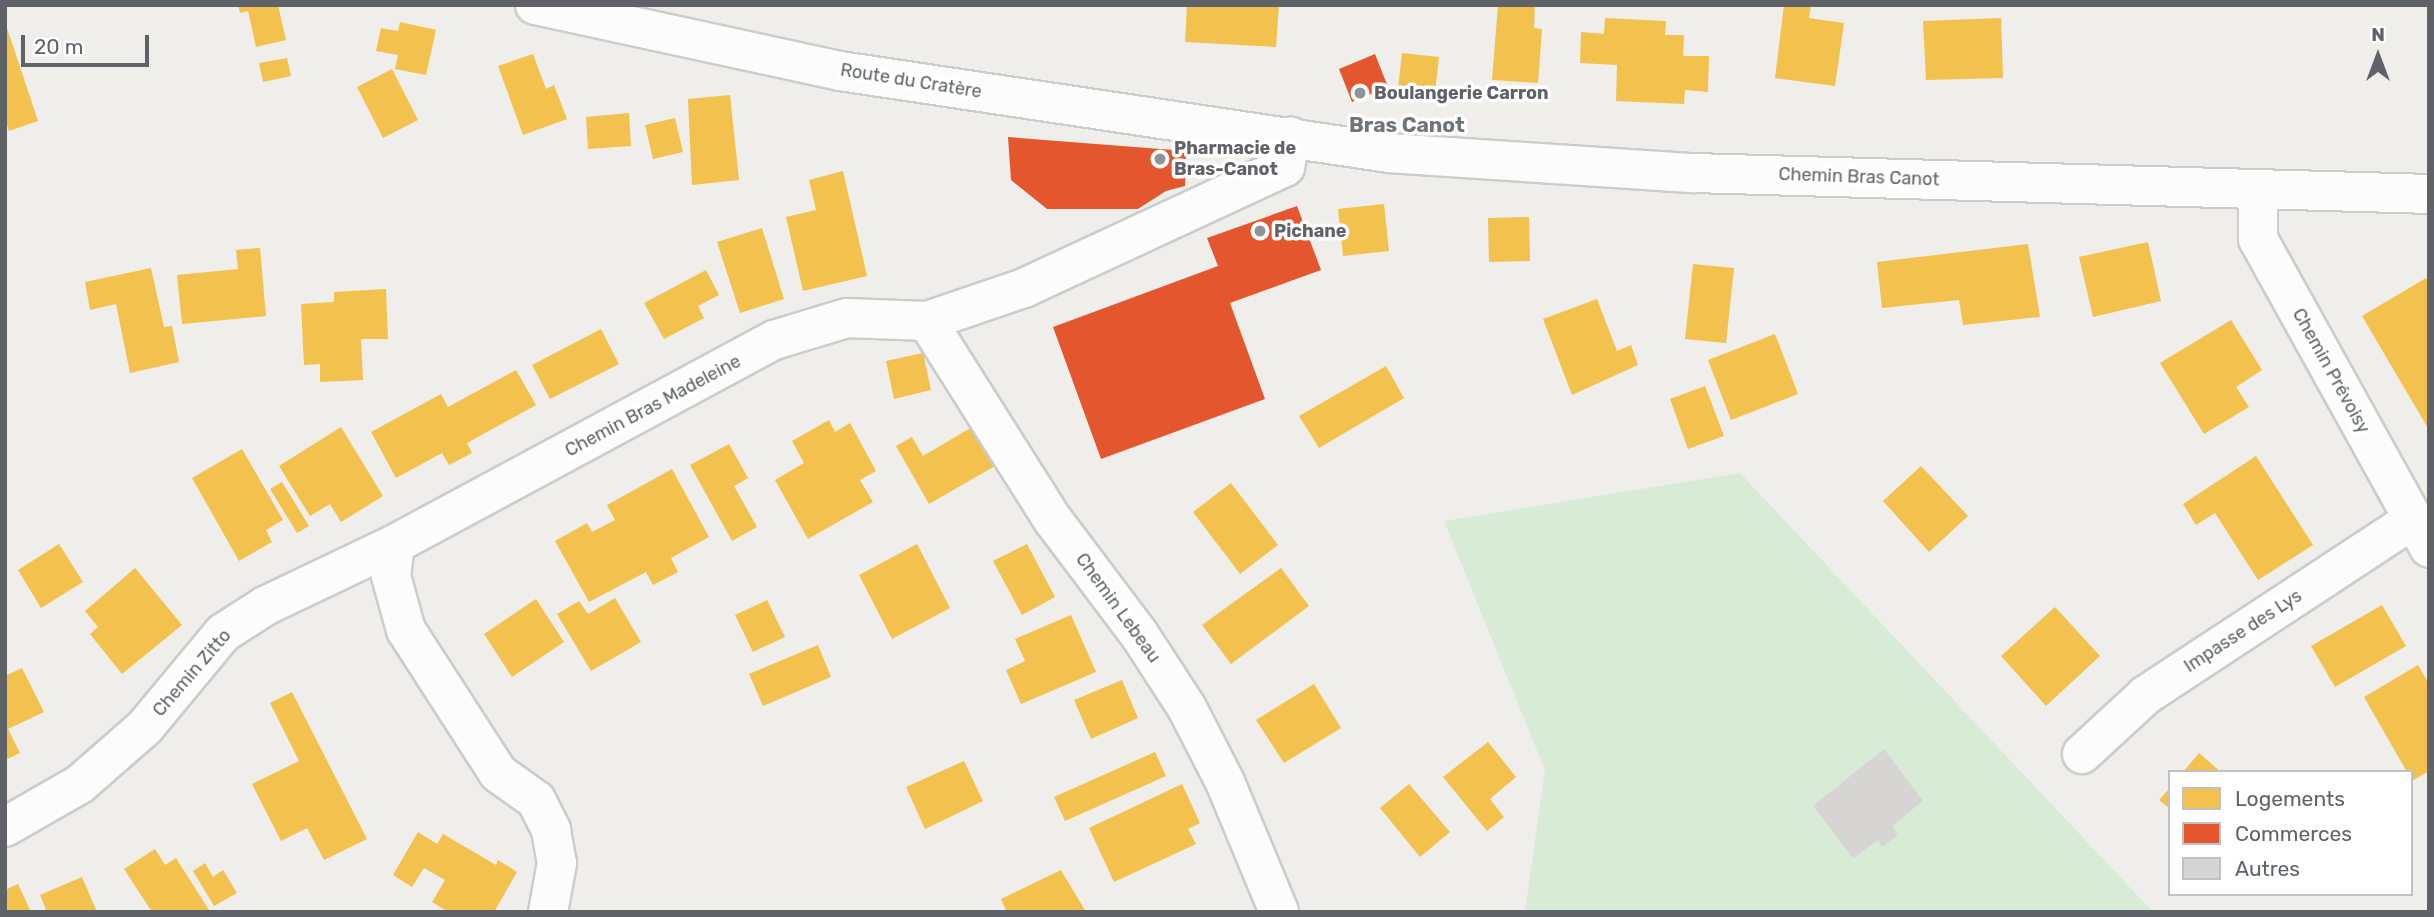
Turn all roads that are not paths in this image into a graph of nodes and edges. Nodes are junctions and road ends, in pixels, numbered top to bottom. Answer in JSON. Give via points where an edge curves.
{"nodes":[{"id":1,"x":535,"y":5,"type":"edge"},
{"id":2,"x":1291,"y":137,"type":"junction"},
{"id":3,"x":2258,"y":189,"type":"junction"},
{"id":4,"x":2429,"y":194,"type":"edge"},
{"id":5,"x":927,"y":321,"type":"junction"},
{"id":6,"x":2421,"y":534,"type":"edge"},
{"id":7,"x":395,"y":544,"type":"junction"},
{"id":8,"x":2082,"y":754,"type":"dead end"},
{"id":9,"x":5,"y":827,"type":"edge"},
{"id":10,"x":548,"y":912,"type":"edge"},
{"id":11,"x":1279,"y":912,"type":"edge"}],
"edges":[{"from":1,"to":2,"type":"street","name":"Route du Cratère","via":[[840,71]]},
{"from":2,"to":3,"type":"street","name":"Chemin Bras Canot","via":[[1389,153],[1679,172]]},
{"from":2,"to":5,"type":"street","name":"Chemin Bras Madeleine","via":[[1286,167],[1024,288]]},
{"from":3,"to":4,"type":"street","name":"Chemin Bras Canot"},
{"from":3,"to":6,"type":"street","name":"Chemin Prévoisy","via":[[2258,239]]},
{"from":5,"to":7,"type":"street","name":"Chemin Bras Madeleine","via":[[847,318],[774,340]]},
{"from":5,"to":11,"type":"street","name":"Chemin Lebeau","via":[[1053,520],[1139,634],[1187,708],[1225,782]]},
{"from":6,"to":8,"type":"street","name":"Impasse des Lys","via":[[2146,695]]},
{"from":7,"to":9,"type":"street","name":"Chemin Zitto","via":[[265,606],[223,633],[145,727],[80,785]]},
{"from":7,"to":10,"type":"street","via":[[391,576],[406,630],[498,773],[536,800],[551,830],[557,863]]}]}
